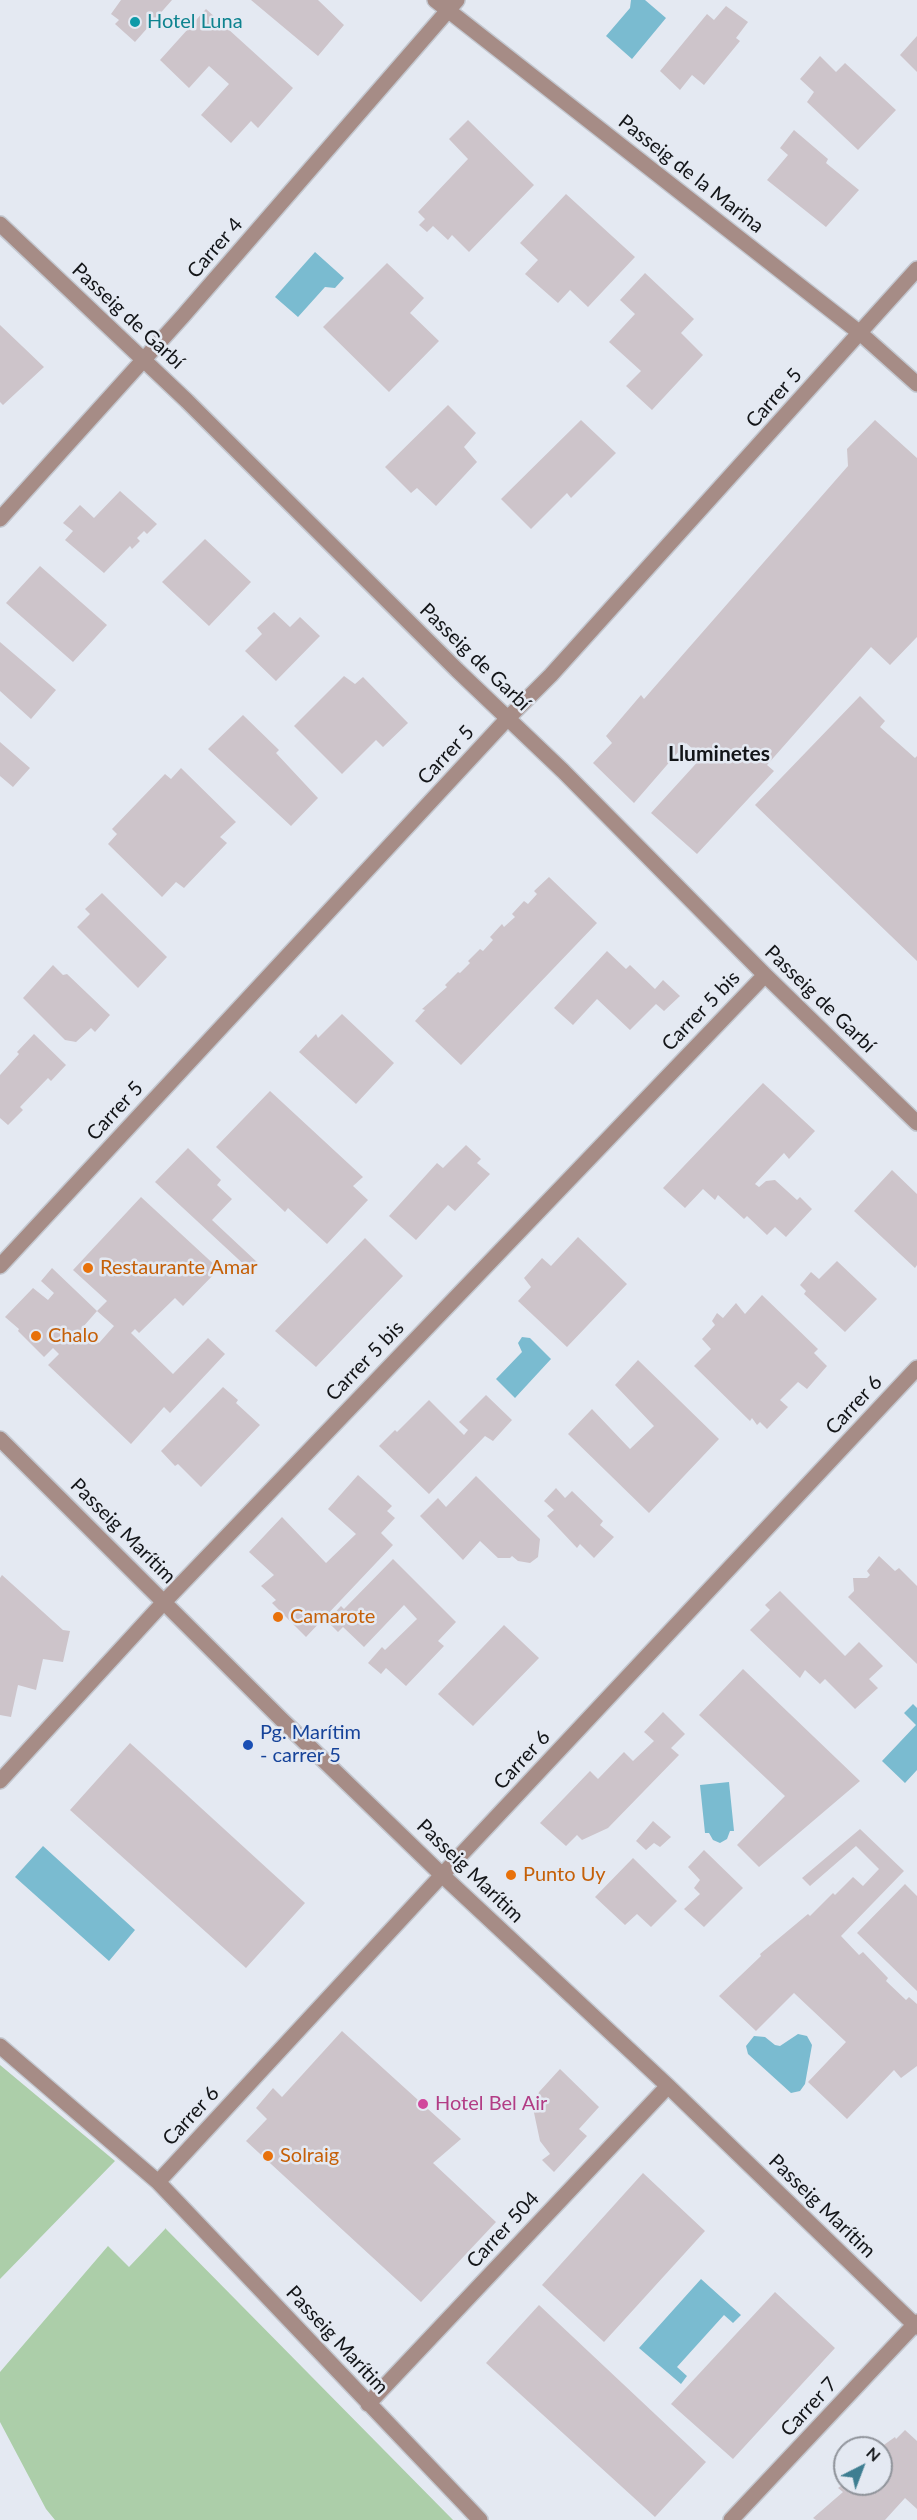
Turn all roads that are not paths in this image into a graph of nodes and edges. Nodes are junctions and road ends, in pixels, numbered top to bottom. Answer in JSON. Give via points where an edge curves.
{"nodes":[{"id":1,"x":435,"y":0,"type":"edge"},
{"id":2,"x":452,"y":5,"type":"edge"},
{"id":3,"x":0,"y":224,"type":"edge"},
{"id":4,"x":917,"y":269,"type":"edge"},
{"id":5,"x":860,"y":333,"type":"junction"},
{"id":6,"x":143,"y":360,"type":"junction"},
{"id":7,"x":917,"y":384,"type":"edge"},
{"id":8,"x":0,"y":519,"type":"edge"},
{"id":9,"x":508,"y":718,"type":"junction"},
{"id":10,"x":765,"y":975,"type":"junction"},
{"id":11,"x":917,"y":1123,"type":"edge"},
{"id":12,"x":0,"y":1266,"type":"edge"},
{"id":13,"x":917,"y":1368,"type":"edge"},
{"id":14,"x":0,"y":1439,"type":"edge"},
{"id":15,"x":164,"y":1602,"type":"junction"},
{"id":16,"x":0,"y":1781,"type":"edge"},
{"id":17,"x":442,"y":1875,"type":"junction"},
{"id":18,"x":0,"y":2046,"type":"edge"},
{"id":19,"x":668,"y":2086,"type":"junction"},
{"id":20,"x":158,"y":2182,"type":"junction"},
{"id":21,"x":916,"y":2324,"type":"edge"},
{"id":22,"x":368,"y":2404,"type":"junction"},
{"id":23,"x":480,"y":2520,"type":"edge"},
{"id":24,"x":731,"y":2520,"type":"edge"}],
"edges":[{"from":1,"to":2,"type":"street","name":"Passeig de la Marina"},
{"from":2,"to":5,"type":"street","name":"Passeig de la Marina"},
{"from":2,"to":6,"type":"street","name":"Carrer 4"},
{"from":3,"to":6,"type":"street","name":"Passeig de Garbí"},
{"from":4,"to":5,"type":"street","name":"Carrer 5"},
{"from":5,"to":7,"type":"street","name":"Passeig de la Marina"},
{"from":5,"to":9,"type":"street","name":"Carrer 5"},
{"from":6,"to":8,"type":"street","name":"Carrer 4"},
{"from":6,"to":9,"type":"street","name":"Passeig de Garbí"},
{"from":9,"to":10,"type":"street","name":"Passeig de Garbí"},
{"from":9,"to":12,"type":"street","name":"Carrer 5"},
{"from":10,"to":11,"type":"street","name":"Passeig de Garbí"},
{"from":10,"to":15,"type":"street","name":"Carrer 5 bis"},
{"from":13,"to":17,"type":"street","name":"Carrer 6"},
{"from":14,"to":15,"type":"street","name":"Passeig Marítim"},
{"from":15,"to":16,"type":"street","name":"Carrer 5 bis"},
{"from":15,"to":17,"type":"street","name":"Passeig Marítim"},
{"from":17,"to":19,"type":"street","name":"Passeig Marítim"},
{"from":17,"to":20,"type":"street","name":"Carrer 6"},
{"from":18,"to":20,"type":"street","name":"Passeig Marítim"},
{"from":19,"to":21,"type":"street","name":"Passeig Marítim"},
{"from":19,"to":22,"type":"street","name":"Carrer 504"},
{"from":20,"to":22,"type":"street","name":"Passeig Marítim"},
{"from":21,"to":24,"type":"street","name":"Carrer 7"},
{"from":22,"to":23,"type":"street","name":"Passeig Marítim"}]}
